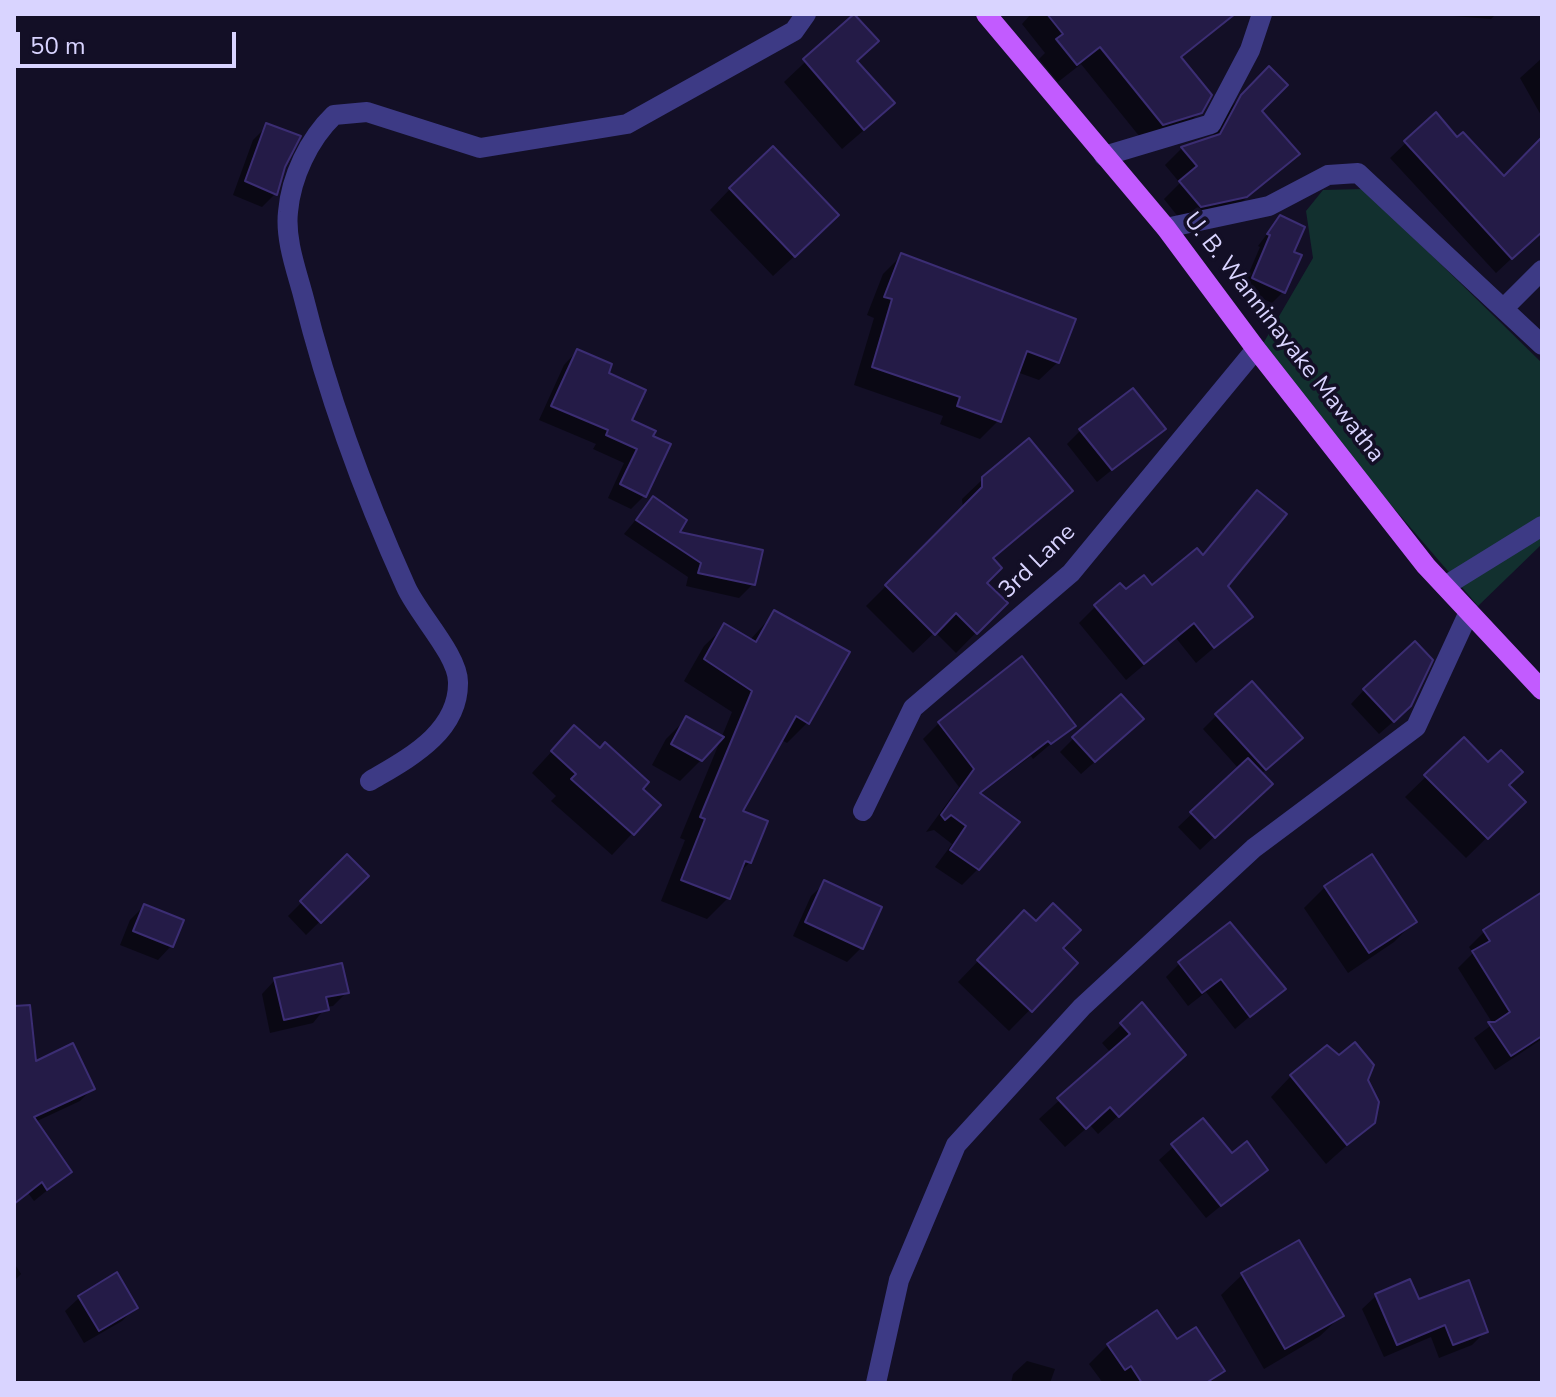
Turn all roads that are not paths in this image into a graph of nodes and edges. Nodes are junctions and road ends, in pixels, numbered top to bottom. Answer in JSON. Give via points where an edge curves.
{"nodes":[{"id":1,"x":806,"y":14,"type":"edge"},
{"id":2,"x":986,"y":14,"type":"edge"},
{"id":3,"x":1262,"y":14,"type":"edge"},
{"id":4,"x":1104,"y":156,"type":"junction"},
{"id":5,"x":1166,"y":228,"type":"junction"},
{"id":6,"x":1542,"y":270,"type":"edge"},
{"id":7,"x":1505,"y":307,"type":"junction"},
{"id":8,"x":1542,"y":345,"type":"edge"},
{"id":9,"x":1256,"y":349,"type":"junction"},
{"id":10,"x":1542,"y":526,"type":"edge"},
{"id":11,"x":1445,"y":586,"type":"junction"},
{"id":12,"x":1469,"y":612,"type":"junction"},
{"id":13,"x":1542,"y":690,"type":"edge"},
{"id":14,"x":370,"y":781,"type":"dead end"},
{"id":15,"x":863,"y":811,"type":"dead end"},
{"id":16,"x":876,"y":1383,"type":"edge"}],
"edges":[{"from":1,"to":14,"type":"street","via":[[794,31],[627,124],[480,148],[367,112],[334,115],[307,148],[288,212],[291,250],[327,387],[407,589],[458,680],[454,706],[440,732]]},
{"from":2,"to":4,"type":"main road","name":"U. B. Wanninayake Mawatha"},
{"from":3,"to":4,"type":"street","via":[[1250,50],[1211,124]]},
{"from":4,"to":5,"type":"main road","name":"U. B. Wanninayake Mawatha"},
{"from":5,"to":7,"type":"street","via":[[1269,206],[1328,175],[1358,173]]},
{"from":5,"to":9,"type":"main road","name":"U. B. Wanninayake Mawatha"},
{"from":6,"to":7,"type":"street"},
{"from":7,"to":8,"type":"street"},
{"from":9,"to":11,"type":"main road","name":"U. B. Wanninayake Mawatha"},
{"from":9,"to":15,"type":"street","name":"3rd Lane","via":[[1071,573],[913,708]]},
{"from":10,"to":11,"type":"street"},
{"from":11,"to":12,"type":"main road","name":"U. B. Wanninayake Mawatha"},
{"from":12,"to":13,"type":"main road","name":"U. B. Wanninayake Mawatha"},
{"from":12,"to":16,"type":"street","via":[[1416,727],[1254,848],[1082,1007],[956,1145],[899,1280]]}]}
